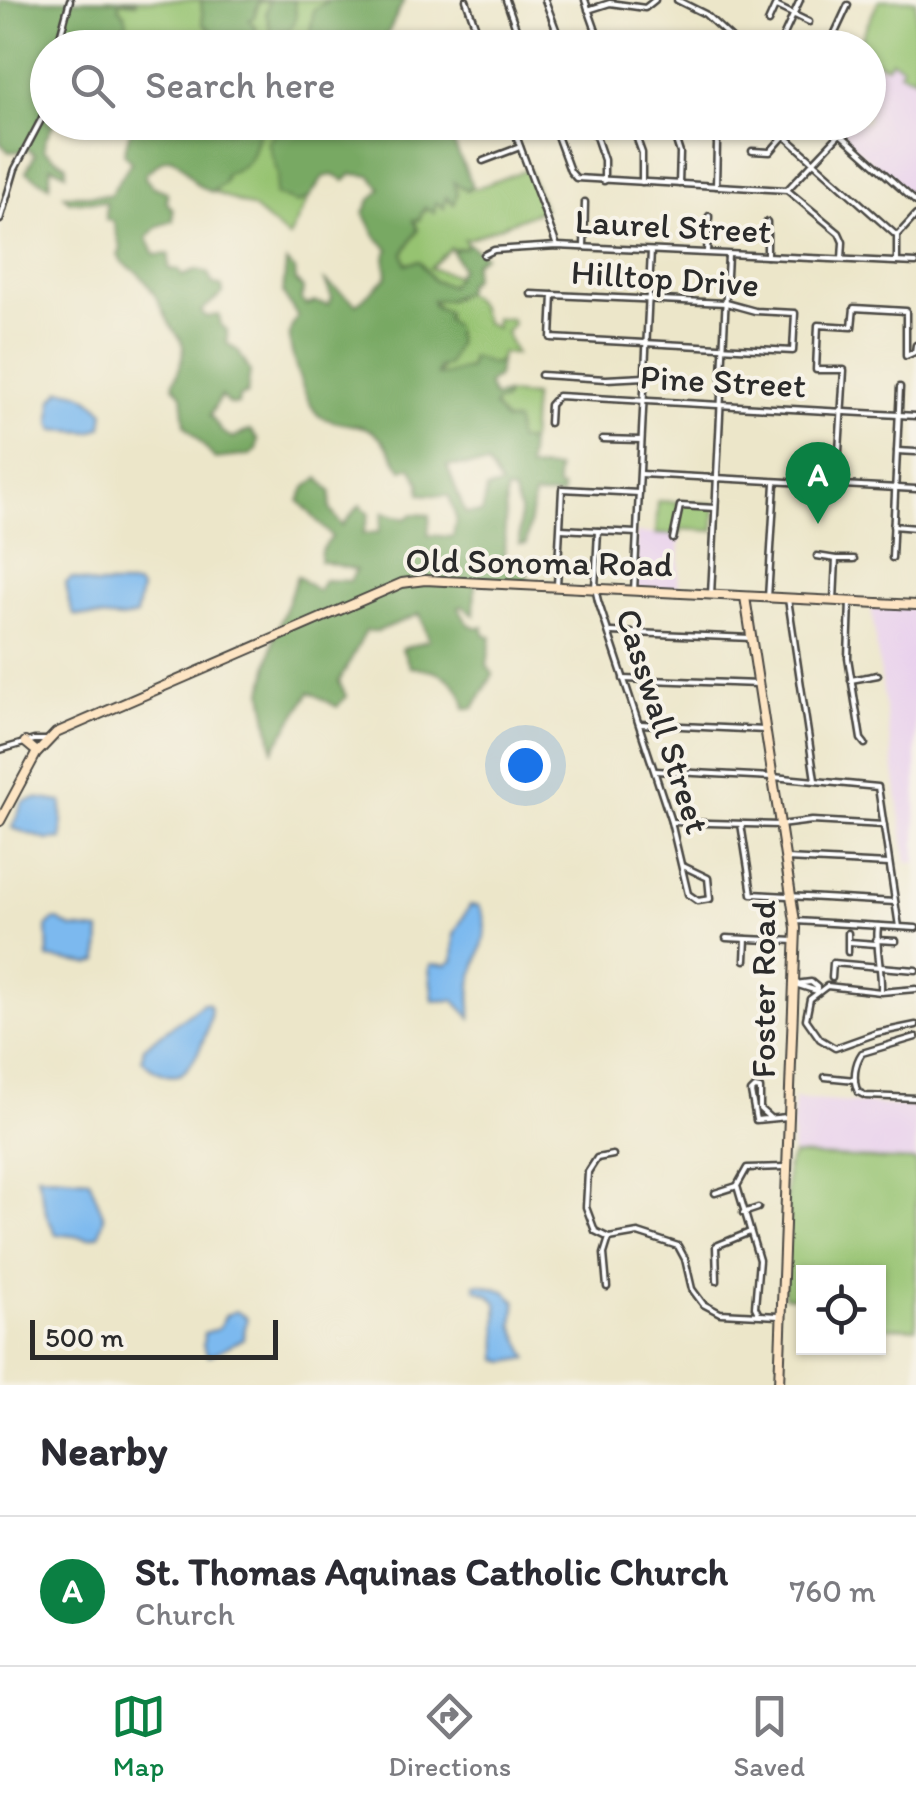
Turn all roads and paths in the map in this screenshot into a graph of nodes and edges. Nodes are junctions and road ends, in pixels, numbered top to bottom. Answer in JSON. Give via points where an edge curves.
{"nodes":[{"id":1,"x":70,"y":0,"type":"edge"},
{"id":2,"x":466,"y":0,"type":"edge"},
{"id":3,"x":506,"y":0,"type":"edge"},
{"id":4,"x":545,"y":0,"type":"edge"},
{"id":5,"x":585,"y":0,"type":"edge"},
{"id":6,"x":655,"y":0,"type":"edge"},
{"id":7,"x":677,"y":0,"type":"edge"},
{"id":8,"x":800,"y":0,"type":"edge"},
{"id":9,"x":684,"y":2,"type":"edge"},
{"id":10,"x":777,"y":3,"type":"edge"},
{"id":11,"x":848,"y":5,"type":"dead end"},
{"id":12,"x":588,"y":10,"type":"junction"},
{"id":13,"x":793,"y":14,"type":"junction"},
{"id":14,"x":768,"y":22,"type":"dead end"},
{"id":15,"x":808,"y":22,"type":"dead end"},
{"id":16,"x":61,"y":30,"type":"edge"},
{"id":17,"x":477,"y":30,"type":"edge"},
{"id":18,"x":517,"y":30,"type":"edge"},
{"id":19,"x":556,"y":30,"type":"edge"},
{"id":20,"x":597,"y":30,"type":"edge"},
{"id":21,"x":721,"y":30,"type":"edge"},
{"id":22,"x":786,"y":30,"type":"edge"},
{"id":23,"x":836,"y":30,"type":"edge"},
{"id":24,"x":31,"y":140,"type":"edge"},
{"id":25,"x":517,"y":140,"type":"edge"},
{"id":26,"x":559,"y":140,"type":"edge"},
{"id":27,"x":597,"y":140,"type":"edge"},
{"id":28,"x":637,"y":140,"type":"edge"},
{"id":29,"x":676,"y":140,"type":"edge"},
{"id":30,"x":716,"y":140,"type":"edge"},
{"id":31,"x":780,"y":140,"type":"edge"},
{"id":32,"x":789,"y":140,"type":"edge"},
{"id":33,"x":834,"y":140,"type":"edge"},
{"id":34,"x":847,"y":140,"type":"edge"},
{"id":35,"x":520,"y":147,"type":"junction"},
{"id":36,"x":752,"y":151,"type":"dead end"},
{"id":37,"x":482,"y":160,"type":"dead end"},
{"id":38,"x":814,"y":162,"type":"junction"},
{"id":39,"x":604,"y":180,"type":"junction"},
{"id":40,"x":642,"y":182,"type":"junction"},
{"id":41,"x":679,"y":184,"type":"junction"},
{"id":42,"x":716,"y":186,"type":"junction"},
{"id":43,"x":787,"y":190,"type":"junction"},
{"id":44,"x":585,"y":202,"type":"dead end"},
{"id":45,"x":916,"y":202,"type":"edge"},
{"id":46,"x":916,"y":215,"type":"edge"},
{"id":47,"x":709,"y":216,"type":"dead end"},
{"id":48,"x":0,"y":220,"type":"edge"},
{"id":49,"x":767,"y":222,"type":"dead end"},
{"id":50,"x":897,"y":236,"type":"junction"},
{"id":51,"x":557,"y":246,"type":"junction"},
{"id":52,"x":584,"y":247,"type":"junction"},
{"id":53,"x":651,"y":250,"type":"junction"},
{"id":54,"x":707,"y":253,"type":"junction"},
{"id":55,"x":484,"y":254,"type":"dead end"},
{"id":56,"x":728,"y":254,"type":"junction"},
{"id":57,"x":767,"y":256,"type":"junction"},
{"id":58,"x":842,"y":259,"type":"junction"},
{"id":59,"x":898,"y":262,"type":"junction"},
{"id":60,"x":916,"y":263,"type":"edge"},
{"id":61,"x":531,"y":294,"type":"dead end"},
{"id":62,"x":553,"y":296,"type":"junction"},
{"id":63,"x":649,"y":300,"type":"junction"},
{"id":64,"x":726,"y":303,"type":"junction"},
{"id":65,"x":908,"y":327,"type":"junction"},
{"id":66,"x":916,"y":328,"type":"edge"},
{"id":67,"x":647,"y":343,"type":"junction"},
{"id":68,"x":916,"y":345,"type":"edge"},
{"id":69,"x":723,"y":347,"type":"junction"},
{"id":70,"x":540,"y":376,"type":"dead end"},
{"id":71,"x":645,"y":378,"type":"junction"},
{"id":72,"x":900,"y":387,"type":"dead end"},
{"id":73,"x":643,"y":402,"type":"junction"},
{"id":74,"x":720,"y":406,"type":"junction"},
{"id":75,"x":842,"y":412,"type":"junction"},
{"id":76,"x":899,"y":415,"type":"junction"},
{"id":77,"x":916,"y":416,"type":"edge"},
{"id":78,"x":549,"y":423,"type":"dead end"},
{"id":79,"x":602,"y":438,"type":"dead end"},
{"id":80,"x":641,"y":440,"type":"junction"},
{"id":81,"x":897,"y":452,"type":"junction"},
{"id":82,"x":916,"y":452,"type":"edge"},
{"id":83,"x":640,"y":474,"type":"junction"},
{"id":84,"x":717,"y":478,"type":"junction"},
{"id":85,"x":775,"y":481,"type":"junction"},
{"id":86,"x":837,"y":484,"type":"junction"},
{"id":87,"x":895,"y":488,"type":"junction"},
{"id":88,"x":916,"y":489,"type":"edge"},
{"id":89,"x":639,"y":492,"type":"junction"},
{"id":90,"x":715,"y":508,"type":"junction"},
{"id":91,"x":893,"y":526,"type":"junction"},
{"id":92,"x":916,"y":528,"type":"edge"},
{"id":93,"x":560,"y":529,"type":"junction"},
{"id":94,"x":598,"y":531,"type":"junction"},
{"id":95,"x":636,"y":534,"type":"junction"},
{"id":96,"x":673,"y":539,"type":"dead end"},
{"id":97,"x":816,"y":556,"type":"dead end"},
{"id":98,"x":892,"y":558,"type":"dead end"},
{"id":99,"x":836,"y":559,"type":"junction"},
{"id":100,"x":854,"y":559,"type":"dead end"},
{"id":101,"x":558,"y":586,"type":"junction"},
{"id":102,"x":595,"y":588,"type":"junction"},
{"id":103,"x":634,"y":591,"type":"junction"},
{"id":104,"x":711,"y":595,"type":"junction"},
{"id":105,"x":745,"y":596,"type":"junction"},
{"id":106,"x":768,"y":598,"type":"junction"},
{"id":107,"x":788,"y":599,"type":"junction"},
{"id":108,"x":834,"y":601,"type":"junction"},
{"id":109,"x":850,"y":601,"type":"junction"},
{"id":110,"x":916,"y":605,"type":"edge"},
{"id":111,"x":608,"y":632,"type":"junction"},
{"id":112,"x":751,"y":638,"type":"junction"},
{"id":113,"x":878,"y":676,"type":"dead end"},
{"id":114,"x":624,"y":679,"type":"junction"},
{"id":115,"x":852,"y":680,"type":"junction"},
{"id":116,"x":758,"y":684,"type":"junction"},
{"id":117,"x":639,"y":724,"type":"junction"},
{"id":118,"x":766,"y":730,"type":"junction"},
{"id":119,"x":46,"y":740,"type":"junction"},
{"id":120,"x":25,"y":742,"type":"junction"},
{"id":121,"x":865,"y":744,"type":"dead end"},
{"id":122,"x":0,"y":750,"type":"edge"},
{"id":123,"x":37,"y":752,"type":"junction"},
{"id":124,"x":654,"y":770,"type":"junction"},
{"id":125,"x":772,"y":776,"type":"junction"},
{"id":126,"x":816,"y":780,"type":"junction"},
{"id":127,"x":0,"y":821,"type":"edge"},
{"id":128,"x":671,"y":822,"type":"junction"},
{"id":129,"x":741,"y":824,"type":"junction"},
{"id":130,"x":884,"y":824,"type":"junction"},
{"id":131,"x":780,"y":825,"type":"junction"},
{"id":132,"x":786,"y":859,"type":"junction"},
{"id":133,"x":889,"y":864,"type":"junction"},
{"id":134,"x":682,"y":866,"type":"junction"},
{"id":135,"x":792,"y":897,"type":"junction"},
{"id":136,"x":896,"y":902,"type":"junction"},
{"id":137,"x":795,"y":921,"type":"junction"},
{"id":138,"x":878,"y":926,"type":"junction"},
{"id":139,"x":899,"y":926,"type":"junction"},
{"id":140,"x":916,"y":928,"type":"edge"},
{"id":141,"x":848,"y":934,"type":"dead end"},
{"id":142,"x":726,"y":938,"type":"dead end"},
{"id":143,"x":746,"y":939,"type":"junction"},
{"id":144,"x":796,"y":942,"type":"junction"},
{"id":145,"x":849,"y":942,"type":"junction"},
{"id":146,"x":876,"y":942,"type":"junction"},
{"id":147,"x":896,"y":942,"type":"dead end"},
{"id":148,"x":848,"y":952,"type":"dead end"},
{"id":149,"x":745,"y":960,"type":"dead end"},
{"id":150,"x":882,"y":968,"type":"junction"},
{"id":151,"x":916,"y":970,"type":"edge"},
{"id":152,"x":832,"y":978,"type":"dead end"},
{"id":153,"x":795,"y":984,"type":"junction"},
{"id":154,"x":916,"y":989,"type":"edge"},
{"id":155,"x":817,"y":991,"type":"junction"},
{"id":156,"x":881,"y":992,"type":"junction"},
{"id":157,"x":916,"y":1025,"type":"edge"},
{"id":158,"x":916,"y":1037,"type":"edge"},
{"id":159,"x":825,"y":1077,"type":"dead end"},
{"id":160,"x":855,"y":1080,"type":"junction"},
{"id":161,"x":916,"y":1098,"type":"edge"},
{"id":162,"x":769,"y":1117,"type":"junction"},
{"id":163,"x":790,"y":1117,"type":"junction"},
{"id":164,"x":613,"y":1155,"type":"dead end"},
{"id":165,"x":788,"y":1167,"type":"junction"},
{"id":166,"x":737,"y":1186,"type":"junction"},
{"id":167,"x":715,"y":1193,"type":"dead end"},
{"id":168,"x":758,"y":1208,"type":"dead end"},
{"id":169,"x":743,"y":1213,"type":"junction"},
{"id":170,"x":750,"y":1232,"type":"junction"},
{"id":171,"x":609,"y":1238,"type":"junction"},
{"id":172,"x":718,"y":1281,"type":"dead end"},
{"id":173,"x":607,"y":1287,"type":"dead end"},
{"id":174,"x":758,"y":1313,"type":"junction"},
{"id":175,"x":783,"y":1315,"type":"junction"},
{"id":176,"x":780,"y":1385,"type":"edge"}],
"edges":[{"from":1,"to":16,"type":"street"},
{"from":2,"to":17,"type":"street"},
{"from":3,"to":18,"type":"street"},
{"from":4,"to":19,"type":"street"},
{"from":5,"to":12,"type":"street"},
{"from":6,"to":12,"type":"street","via":[[645,8],[610,3]]},
{"from":7,"to":9,"type":"street"},
{"from":8,"to":13,"type":"street"},
{"from":9,"to":21,"type":"street"},
{"from":10,"to":13,"type":"street"},
{"from":10,"to":14,"type":"street"},
{"from":11,"to":23,"type":"street"},
{"from":12,"to":20,"type":"street"},
{"from":13,"to":15,"type":"street"},
{"from":13,"to":22,"type":"street"},
{"from":24,"to":48,"type":"street"},
{"from":25,"to":35,"type":"street","name":"Laurel Street"},
{"from":26,"to":39,"type":"street","via":[[572,174]]},
{"from":27,"to":39,"type":"street"},
{"from":28,"to":40,"type":"street"},
{"from":29,"to":41,"type":"street"},
{"from":30,"to":42,"type":"street"},
{"from":31,"to":36,"type":"street","via":[[770,152]]},
{"from":32,"to":38,"type":"street"},
{"from":33,"to":38,"type":"street"},
{"from":34,"to":45,"type":"street"},
{"from":35,"to":37,"type":"street"},
{"from":35,"to":51,"type":"street","name":"Laurel Street"},
{"from":38,"to":43,"type":"street"},
{"from":38,"to":50,"type":"street"},
{"from":39,"to":40,"type":"street"},
{"from":40,"to":41,"type":"street"},
{"from":41,"to":42,"type":"street"},
{"from":42,"to":43,"type":"street"},
{"from":43,"to":58,"type":"street","via":[[839,233]]},
{"from":44,"to":52,"type":"street"},
{"from":46,"to":50,"type":"street"},
{"from":47,"to":54,"type":"street"},
{"from":49,"to":57,"type":"street"},
{"from":50,"to":59,"type":"street"},
{"from":51,"to":52,"type":"street","name":"Laurel Street"},
{"from":51,"to":55,"type":"street"},
{"from":52,"to":53,"type":"street","name":"Laurel Street"},
{"from":53,"to":54,"type":"street","name":"Laurel Street"},
{"from":53,"to":63,"type":"street"},
{"from":54,"to":56,"type":"street","name":"Laurel Street"},
{"from":56,"to":57,"type":"street","name":"Laurel Street"},
{"from":56,"to":64,"type":"street"},
{"from":57,"to":58,"type":"street","name":"Laurel Street"},
{"from":58,"to":59,"type":"street","name":"Laurel Street"},
{"from":59,"to":60,"type":"street","name":"Laurel Street"},
{"from":61,"to":62,"type":"street","name":"Hilltop Drive"},
{"from":62,"to":63,"type":"street","name":"Hilltop Drive"},
{"from":62,"to":67,"type":"street","via":[[551,338]]},
{"from":63,"to":64,"type":"street","name":"Hilltop Drive"},
{"from":63,"to":67,"type":"street"},
{"from":64,"to":69,"type":"street"},
{"from":64,"to":69,"type":"street","name":"Hilltop Drive","via":[[795,312],[794,350]]},
{"from":65,"to":66,"type":"street"},
{"from":65,"to":68,"type":"street","via":[[906,356]]},
{"from":65,"to":75,"type":"street","via":[[906,311],[854,308],[852,327],[818,325],[816,370],[844,370]]},
{"from":67,"to":69,"type":"street"},
{"from":67,"to":71,"type":"street"},
{"from":69,"to":74,"type":"street"},
{"from":70,"to":71,"type":"street"},
{"from":71,"to":73,"type":"street"},
{"from":72,"to":76,"type":"street"},
{"from":73,"to":74,"type":"street","name":"Pine Street"},
{"from":73,"to":78,"type":"street","name":"Pine Street","via":[[555,397]]},
{"from":73,"to":80,"type":"street"},
{"from":74,"to":75,"type":"street","name":"Pine Street"},
{"from":74,"to":84,"type":"street"},
{"from":75,"to":76,"type":"street","name":"Pine Street"},
{"from":75,"to":86,"type":"street"},
{"from":76,"to":77,"type":"street","name":"Pine Street"},
{"from":76,"to":81,"type":"street"},
{"from":79,"to":80,"type":"street"},
{"from":80,"to":83,"type":"street"},
{"from":81,"to":82,"type":"street"},
{"from":81,"to":87,"type":"street"},
{"from":83,"to":84,"type":"street"},
{"from":83,"to":89,"type":"street"},
{"from":84,"to":85,"type":"street"},
{"from":84,"to":90,"type":"street"},
{"from":85,"to":86,"type":"street"},
{"from":85,"to":106,"type":"street"},
{"from":86,"to":87,"type":"street"},
{"from":87,"to":88,"type":"street"},
{"from":87,"to":91,"type":"street"},
{"from":89,"to":93,"type":"street","via":[[562,489]]},
{"from":89,"to":95,"type":"street"},
{"from":90,"to":96,"type":"street","via":[[680,506]]},
{"from":90,"to":104,"type":"street"},
{"from":91,"to":92,"type":"street"},
{"from":91,"to":98,"type":"street"},
{"from":93,"to":94,"type":"street"},
{"from":93,"to":101,"type":"street"},
{"from":94,"to":95,"type":"street"},
{"from":94,"to":102,"type":"street","name":"Casswall Street"},
{"from":95,"to":103,"type":"street"},
{"from":97,"to":99,"type":"street"},
{"from":99,"to":100,"type":"street"},
{"from":99,"to":108,"type":"street"},
{"from":101,"to":102,"type":"main road","name":"Old Sonoma Road"},
{"from":101,"to":119,"type":"main road","name":"Old Sonoma Road","via":[[421,580],[388,586]]},
{"from":102,"to":103,"type":"main road","name":"Old Sonoma Road"},
{"from":102,"to":111,"type":"street","name":"Casswall Street"},
{"from":103,"to":104,"type":"main road","name":"Old Sonoma Road"},
{"from":104,"to":105,"type":"main road","name":"Old Sonoma Road"},
{"from":105,"to":106,"type":"main road","name":"Old Sonoma Road"},
{"from":105,"to":112,"type":"main road","name":"Foster Road"},
{"from":106,"to":107,"type":"main road","name":"Old Sonoma Road"},
{"from":107,"to":108,"type":"main road","name":"Old Sonoma Road"},
{"from":107,"to":126,"type":"street"},
{"from":108,"to":109,"type":"main road","name":"Old Sonoma Road"},
{"from":109,"to":110,"type":"main road","name":"Old Sonoma Road"},
{"from":109,"to":115,"type":"street"},
{"from":111,"to":112,"type":"street"},
{"from":111,"to":114,"type":"street","name":"Casswall Street"},
{"from":112,"to":116,"type":"main road","name":"Foster Road"},
{"from":113,"to":115,"type":"street"},
{"from":114,"to":116,"type":"street"},
{"from":114,"to":117,"type":"street","name":"Casswall Street"},
{"from":115,"to":121,"type":"street"},
{"from":116,"to":118,"type":"main road","name":"Foster Road"},
{"from":117,"to":118,"type":"street"},
{"from":117,"to":124,"type":"street","name":"Casswall Street"},
{"from":118,"to":125,"type":"main road","name":"Foster Road"},
{"from":119,"to":120,"type":"street"},
{"from":119,"to":123,"type":"main road","name":"Old Sonoma Road"},
{"from":120,"to":122,"type":"street"},
{"from":120,"to":123,"type":"main road"},
{"from":123,"to":127,"type":"main road","name":"Old Sonoma Road"},
{"from":124,"to":125,"type":"street"},
{"from":124,"to":128,"type":"street","name":"Casswall Street"},
{"from":125,"to":126,"type":"street"},
{"from":125,"to":131,"type":"main road","name":"Foster Road"},
{"from":126,"to":130,"type":"street","via":[[878,787]]},
{"from":128,"to":129,"type":"street"},
{"from":128,"to":134,"type":"street","name":"Casswall Street"},
{"from":129,"to":131,"type":"street"},
{"from":129,"to":135,"type":"street","via":[[752,894]]},
{"from":130,"to":131,"type":"street"},
{"from":130,"to":133,"type":"street"},
{"from":131,"to":132,"type":"main road","name":"Foster Road"},
{"from":132,"to":133,"type":"street"},
{"from":132,"to":135,"type":"main road","name":"Foster Road"},
{"from":133,"to":136,"type":"street"},
{"from":134,"to":134,"type":"street","name":"Casswall Street","via":[[691,899],[710,899],[708,878]]},
{"from":135,"to":136,"type":"street"},
{"from":135,"to":137,"type":"main road","name":"Foster Road"},
{"from":136,"to":139,"type":"street"},
{"from":137,"to":138,"type":"street"},
{"from":137,"to":144,"type":"main road","name":"Foster Road"},
{"from":138,"to":139,"type":"street"},
{"from":138,"to":146,"type":"street"},
{"from":139,"to":140,"type":"street"},
{"from":141,"to":145,"type":"street"},
{"from":142,"to":143,"type":"street"},
{"from":143,"to":144,"type":"street"},
{"from":143,"to":149,"type":"street"},
{"from":144,"to":153,"type":"main road","name":"Foster Road"},
{"from":145,"to":146,"type":"street"},
{"from":145,"to":148,"type":"street"},
{"from":146,"to":147,"type":"street"},
{"from":146,"to":150,"type":"street"},
{"from":150,"to":151,"type":"street"},
{"from":150,"to":152,"type":"street","via":[[833,963]]},
{"from":150,"to":156,"type":"street"},
{"from":153,"to":155,"type":"street"},
{"from":153,"to":163,"type":"main road","name":"Foster Road"},
{"from":154,"to":156,"type":"street"},
{"from":155,"to":156,"type":"street","via":[[838,985]]},
{"from":155,"to":157,"type":"street","via":[[806,1022],[828,1046]]},
{"from":158,"to":160,"type":"street","via":[[862,1052]]},
{"from":159,"to":160,"type":"street"},
{"from":160,"to":161,"type":"street","via":[[866,1096]]},
{"from":162,"to":162,"type":"street","via":[[760,1109],[760,1090],[754,1088],[754,1118]]},
{"from":162,"to":163,"type":"street"},
{"from":163,"to":165,"type":"main road","name":"Foster Road"},
{"from":164,"to":171,"type":"street","via":[[592,1163],[586,1207],[592,1226]]},
{"from":165,"to":166,"type":"street","via":[[747,1168]]},
{"from":165,"to":175,"type":"main road","name":"Foster Road"},
{"from":166,"to":167,"type":"street"},
{"from":166,"to":169,"type":"street"},
{"from":168,"to":169,"type":"street"},
{"from":169,"to":170,"type":"street"},
{"from":170,"to":172,"type":"street","via":[[716,1246]]},
{"from":170,"to":174,"type":"street","via":[[759,1260]]},
{"from":171,"to":173,"type":"street"},
{"from":171,"to":174,"type":"street","via":[[638,1233],[672,1243],[682,1252],[702,1304],[720,1313]]},
{"from":174,"to":175,"type":"street"},
{"from":175,"to":176,"type":"main road","name":"Foster Road"}]}
